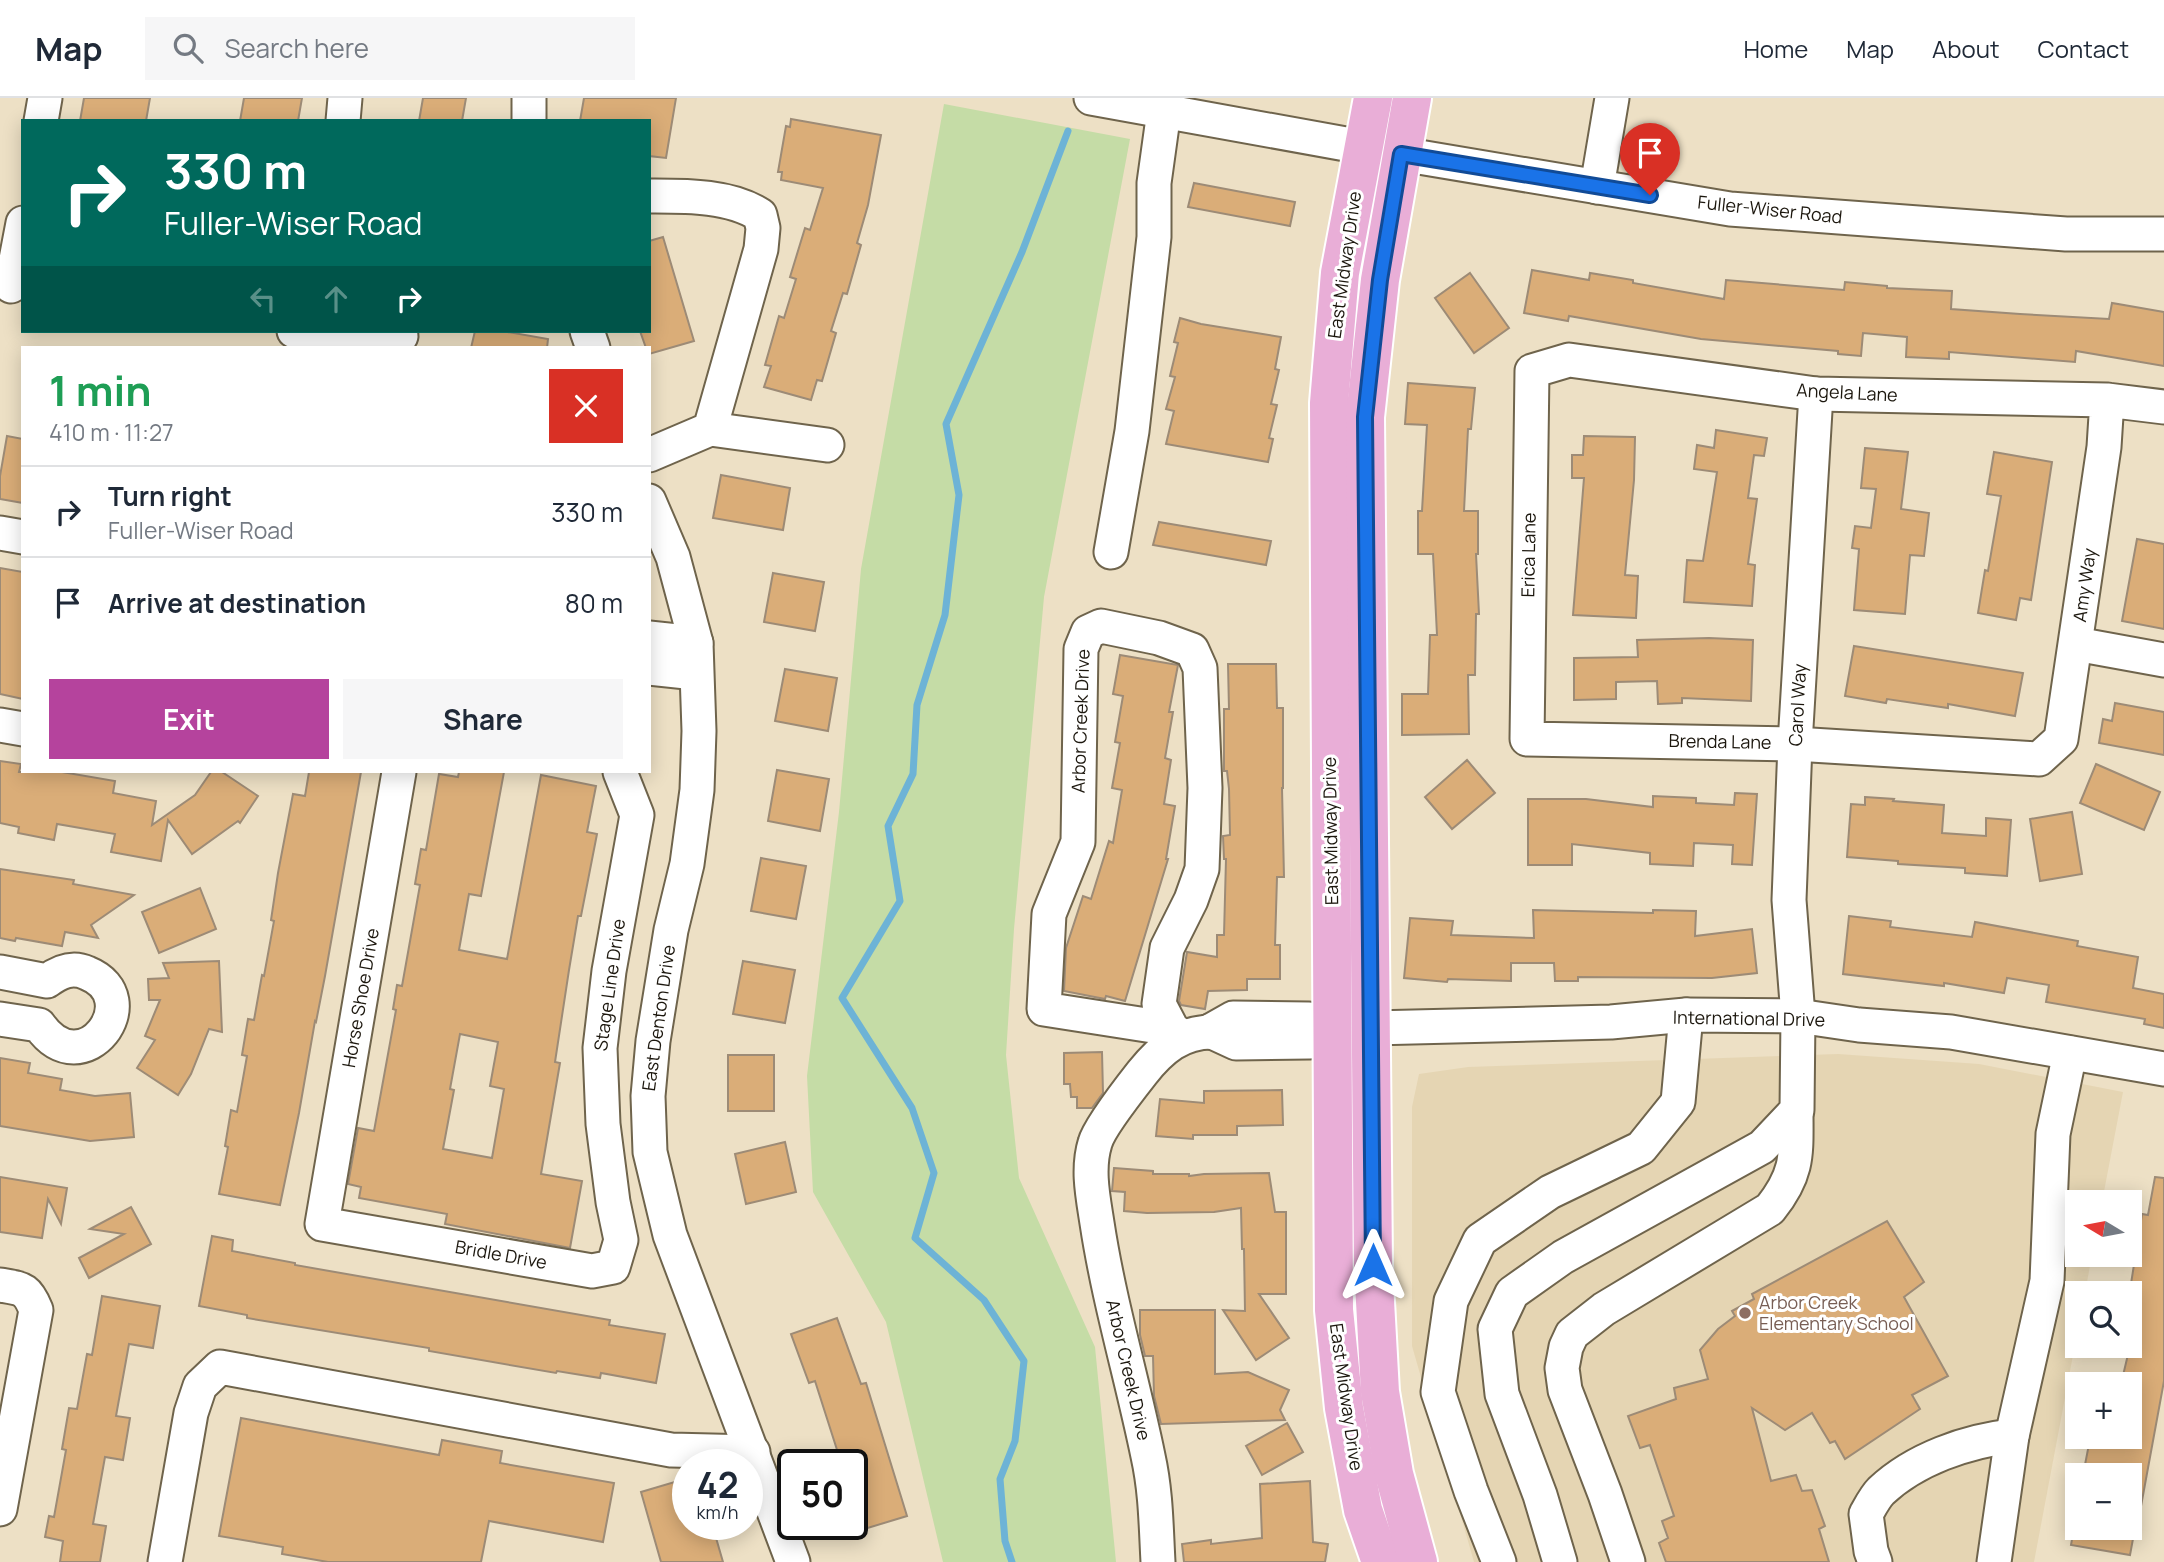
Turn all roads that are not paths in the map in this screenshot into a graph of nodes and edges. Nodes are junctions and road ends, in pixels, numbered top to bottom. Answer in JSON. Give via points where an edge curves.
{"nodes":[{"id":1,"x":45,"y":98,"type":"edge"},
{"id":2,"x":345,"y":98,"type":"edge"},
{"id":3,"x":529,"y":98,"type":"edge"},
{"id":4,"x":1091,"y":98,"type":"edge"},
{"id":5,"x":1373,"y":98,"type":"edge"},
{"id":6,"x":1412,"y":98,"type":"edge"},
{"id":7,"x":1612,"y":98,"type":"edge"},
{"id":8,"x":1164,"y":111,"type":"junction"},
{"id":9,"x":41,"y":119,"type":"edge"},
{"id":10,"x":343,"y":119,"type":"edge"},
{"id":11,"x":529,"y":119,"type":"edge"},
{"id":12,"x":1363,"y":147,"type":"junction"},
{"id":13,"x":1401,"y":154,"type":"junction"},
{"id":14,"x":1597,"y":187,"type":"junction"},
{"id":15,"x":651,"y":196,"type":"edge"},
{"id":16,"x":21,"y":234,"type":"edge"},
{"id":17,"x":2164,"y":234,"type":"edge"},
{"id":18,"x":11,"y":286,"type":"edge"},
{"id":19,"x":301,"y":333,"type":"edge"},
{"id":20,"x":401,"y":338,"type":"edge"},
{"id":21,"x":1532,"y":371,"type":"joint"},
{"id":22,"x":1816,"y":394,"type":"junction"},
{"id":23,"x":2107,"y":400,"type":"junction"},
{"id":24,"x":2164,"y":407,"type":"edge"},
{"id":25,"x":710,"y":429,"type":"junction"},
{"id":26,"x":827,"y":445,"type":"dead end"},
{"id":27,"x":651,"y":454,"type":"edge"},
{"id":28,"x":651,"y":506,"type":"edge"},
{"id":29,"x":0,"y":533,"type":"edge"},
{"id":30,"x":21,"y":537,"type":"edge"},
{"id":31,"x":1111,"y":552,"type":"dead end"},
{"id":32,"x":651,"y":639,"type":"edge"},
{"id":33,"x":2076,"y":644,"type":"junction"},
{"id":34,"x":696,"y":658,"type":"junction"},
{"id":35,"x":2164,"y":660,"type":"edge"},
{"id":36,"x":651,"y":668,"type":"edge"},
{"id":37,"x":0,"y":725,"type":"edge"},
{"id":38,"x":21,"y":729,"type":"edge"},
{"id":39,"x":1527,"y":739,"type":"joint"},
{"id":40,"x":1795,"y":744,"type":"junction"},
{"id":41,"x":2039,"y":759,"type":"joint"},
{"id":42,"x":399,"y":773,"type":"edge"},
{"id":43,"x":620,"y":773,"type":"edge"},
{"id":44,"x":0,"y":972,"type":"edge"},
{"id":45,"x":1686,"y":1015,"type":"junction"},
{"id":46,"x":1798,"y":1016,"type":"junction"},
{"id":47,"x":0,"y":1019,"type":"edge"},
{"id":48,"x":1333,"y":1026,"type":"junction"},
{"id":49,"x":1372,"y":1028,"type":"junction"},
{"id":50,"x":1189,"y":1033,"type":"junction"},
{"id":51,"x":2070,"y":1053,"type":"junction"},
{"id":52,"x":2164,"y":1069,"type":"edge"},
{"id":53,"x":1796,"y":1111,"type":"junction"},
{"id":54,"x":613,"y":1202,"type":"joint"},
{"id":55,"x":322,"y":1224,"type":"joint"},
{"id":56,"x":15,"y":1290,"type":"edge"},
{"id":57,"x":2012,"y":1436,"type":"junction"},
{"id":58,"x":751,"y":1449,"type":"edge"},
{"id":59,"x":672,"y":1450,"type":"edge"},
{"id":60,"x":763,"y":1482,"type":"edge"},
{"id":61,"x":0,"y":1508,"type":"edge"},
{"id":62,"x":165,"y":1562,"type":"edge"},
{"id":63,"x":793,"y":1562,"type":"edge"},
{"id":64,"x":1158,"y":1562,"type":"edge"},
{"id":65,"x":1381,"y":1562,"type":"edge"},
{"id":66,"x":1418,"y":1562,"type":"edge"},
{"id":67,"x":1499,"y":1562,"type":"edge"},
{"id":68,"x":1560,"y":1562,"type":"edge"},
{"id":69,"x":1628,"y":1562,"type":"edge"},
{"id":70,"x":1875,"y":1562,"type":"edge"},
{"id":71,"x":1994,"y":1562,"type":"edge"}],
"edges":[{"from":1,"to":9,"type":"street"},
{"from":2,"to":10,"type":"street"},
{"from":3,"to":11,"type":"street"},
{"from":4,"to":8,"type":"street","name":"Fuller-Wiser Road"},
{"from":5,"to":12,"type":"main road","name":"East Midway Drive"},
{"from":6,"to":13,"type":"main road","name":"East Midway Drive"},
{"from":7,"to":14,"type":"street"},
{"from":8,"to":12,"type":"street","name":"Fuller-Wiser Road"},
{"from":8,"to":31,"type":"street","via":[[1132,431]]},
{"from":12,"to":13,"type":"street","name":"Fuller-Wiser Road"},
{"from":12,"to":48,"type":"main road","name":"East Midway Drive","via":[[1340,274],[1329,403]]},
{"from":13,"to":14,"type":"street","name":"Fuller-Wiser Road"},
{"from":13,"to":49,"type":"main road","name":"East Midway Drive","via":[[1380,280],[1365,417]]},
{"from":14,"to":17,"type":"street","name":"Fuller-Wiser Road","via":[[1730,209],[2066,234]]},
{"from":15,"to":25,"type":"street","via":[[693,196],[748,207],[760,215],[761,249]]},
{"from":16,"to":18,"type":"street"},
{"from":19,"to":20,"type":"street","via":[[334,342]]},
{"from":21,"to":22,"type":"street","name":"Angela Lane","via":[[1569,360]]},
{"from":21,"to":39,"type":"street","name":"Erica Lane"},
{"from":22,"to":23,"type":"street","name":"Angela Lane"},
{"from":22,"to":40,"type":"street","name":"Carol Way"},
{"from":23,"to":24,"type":"street","name":"Angela Lane"},
{"from":23,"to":33,"type":"street","name":"Amy Way"},
{"from":25,"to":26,"type":"street"},
{"from":25,"to":27,"type":"street"},
{"from":28,"to":34,"type":"street","name":"East Denton Drive","via":[[673,557]]},
{"from":29,"to":30,"type":"street"},
{"from":32,"to":34,"type":"street"},
{"from":33,"to":35,"type":"street"},
{"from":33,"to":41,"type":"street","name":"Amy Way","via":[[2061,739]]},
{"from":34,"to":36,"type":"street"},
{"from":34,"to":58,"type":"street","name":"East Denton Drive","via":[[697,790],[653,1041],[648,1096],[650,1152],[670,1235]]},
{"from":37,"to":38,"type":"street"},
{"from":39,"to":40,"type":"street","name":"Brenda Lane"},
{"from":40,"to":41,"type":"street","name":"Brenda Lane"},
{"from":40,"to":46,"type":"street","name":"Carol Way","via":[[1788,900]]},
{"from":42,"to":55,"type":"street","name":"Horse Shoe Drive"},
{"from":43,"to":54,"type":"street","name":"Stage Line Drive","via":[[637,815],[600,1048]]},
{"from":44,"to":47,"type":"street","via":[[47,981],[69,970],[82,971],[104,984],[112,1008],[104,1032],[82,1046],[57,1043],[39,1025]]},
{"from":45,"to":46,"type":"street","name":"International Drive"},
{"from":45,"to":49,"type":"street","name":"International Drive","via":[[1611,1022]]},
{"from":45,"to":67,"type":"street","via":[[1678,1102],[1641,1148],[1550,1192],[1480,1240],[1451,1301],[1437,1392]]},
{"from":46,"to":51,"type":"street","name":"International Drive","via":[[1951,1032]]},
{"from":46,"to":53,"type":"street","name":"Carol Way"},
{"from":48,"to":49,"type":"main road"},
{"from":48,"to":50,"type":"street","name":"Arbor Creek Drive","via":[[1309,1019],[1233,1018],[1210,1031]]},
{"from":48,"to":65,"type":"main road","name":"East Midway Drive","via":[[1334,1310],[1344,1408],[1363,1510]]},
{"from":49,"to":66,"type":"main road","name":"East Midway Drive","via":[[1373,1265],[1380,1392],[1394,1474]]},
{"from":50,"to":50,"type":"street","name":"Arbor Creek Drive","via":[[1159,1004],[1167,948],[1202,869],[1205,788],[1199,668],[1192,650],[1101,626],[1088,632],[1081,649],[1078,842],[1049,914],[1044,1009]]},
{"from":50,"to":64,"type":"street","name":"Arbor Creek Drive","via":[[1157,1053],[1112,1115],[1095,1142],[1091,1178],[1105,1273],[1149,1458]]},
{"from":51,"to":52,"type":"street","name":"International Drive"},
{"from":51,"to":57,"type":"street","via":[[2053,1134],[2047,1281]]},
{"from":53,"to":68,"type":"street","via":[[1762,1147],[1563,1257],[1512,1293],[1495,1329],[1502,1394]]},
{"from":53,"to":69,"type":"street","name":"Carol Way","via":[[1796,1160],[1786,1190],[1770,1209],[1604,1309],[1572,1334],[1566,1347],[1562,1368],[1565,1390]]},
{"from":54,"to":55,"type":"street","name":"Bridle Drive","via":[[621,1240],[613,1267],[592,1271]]},
{"from":56,"to":61,"type":"street","via":[[36,1310]]},
{"from":57,"to":70,"type":"street","via":[[1943,1452],[1879,1493],[1866,1514]]},
{"from":57,"to":71,"type":"street"},
{"from":59,"to":62,"type":"street","via":[[220,1367],[200,1386],[191,1413]]},
{"from":60,"to":63,"type":"street","name":"East Denton Drive"}]}
